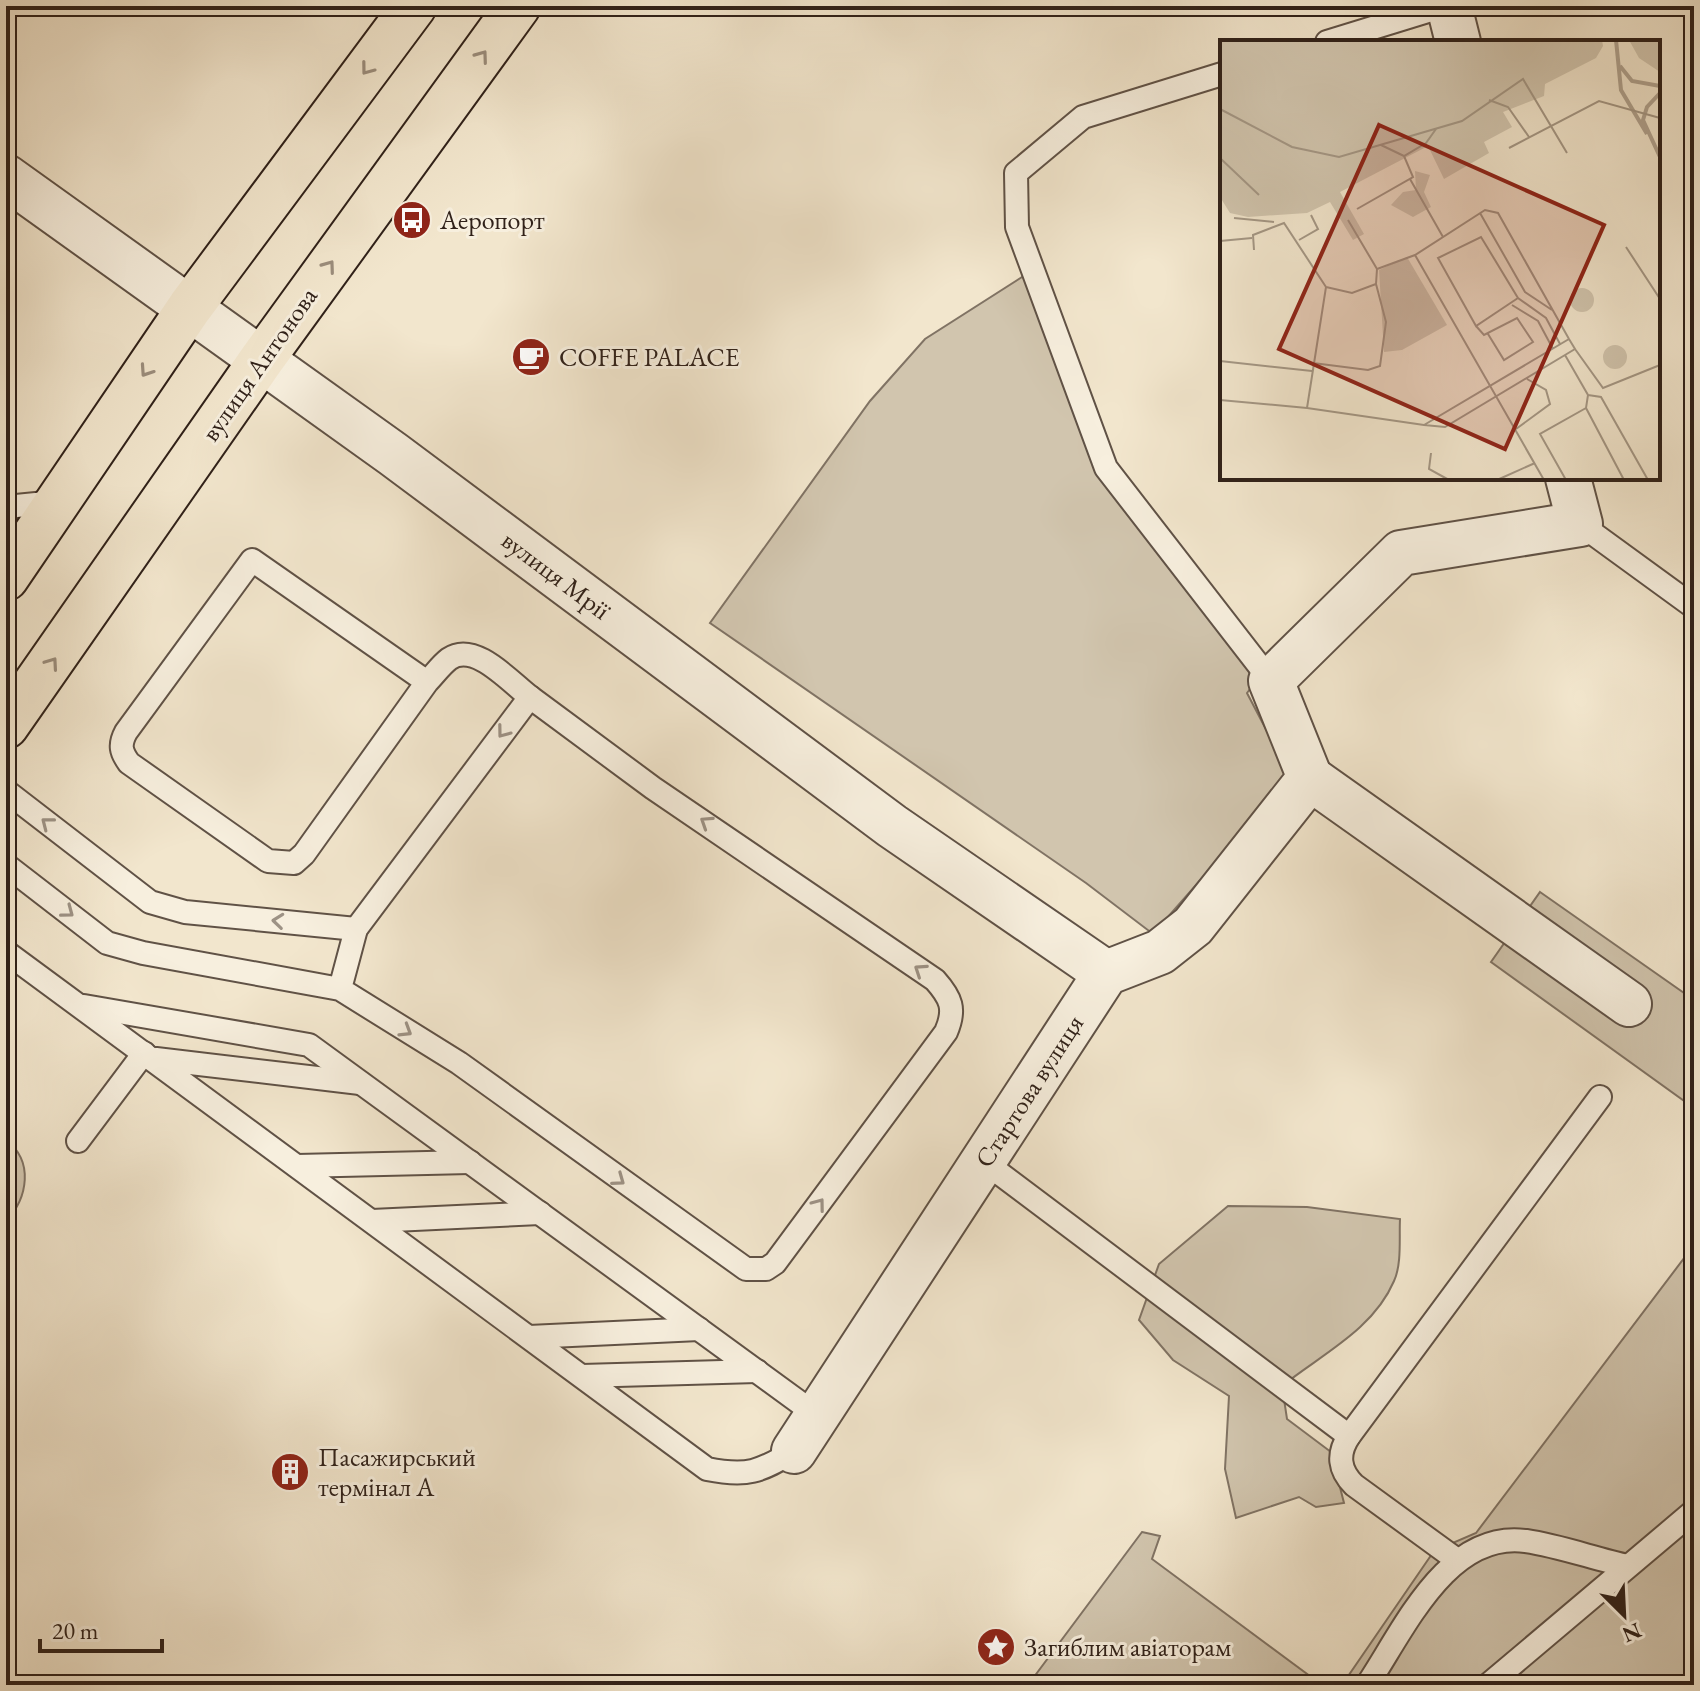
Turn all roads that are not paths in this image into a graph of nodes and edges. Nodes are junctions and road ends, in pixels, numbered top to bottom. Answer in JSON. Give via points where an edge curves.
{"nodes":[{"id":1,"x":414,"y":6,"type":"edge"},
{"id":2,"x":518,"y":6,"type":"edge"},
{"id":3,"x":1446,"y":6,"type":"edge"},
{"id":4,"x":1334,"y":40,"type":"edge"},
{"id":5,"x":1457,"y":40,"type":"edge"},
{"id":6,"x":1220,"y":75,"type":"edge"},
{"id":7,"x":6,"y":177,"type":"edge"},
{"id":8,"x":190,"y":307,"type":"junction"},
{"id":9,"x":262,"y":359,"type":"junction"},
{"id":10,"x":1569,"y":480,"type":"edge"},
{"id":11,"x":56,"y":502,"type":"junction"},
{"id":12,"x":6,"y":507,"type":"edge"},
{"id":13,"x":1580,"y":524,"type":"junction"},
{"id":14,"x":6,"y":578,"type":"edge"},
{"id":15,"x":1694,"y":607,"type":"edge"},
{"id":16,"x":1271,"y":681,"type":"junction"},
{"id":17,"x":427,"y":682,"type":"junction"},
{"id":18,"x":530,"y":697,"type":"junction"},
{"id":19,"x":6,"y":726,"type":"edge"},
{"id":20,"x":1310,"y":778,"type":"junction"},
{"id":21,"x":6,"y":791,"type":"edge"},
{"id":22,"x":6,"y":865,"type":"edge"},
{"id":23,"x":356,"y":929,"type":"junction"},
{"id":24,"x":6,"y":952,"type":"edge"},
{"id":25,"x":1106,"y":973,"type":"junction"},
{"id":26,"x":340,"y":989,"type":"junction"},
{"id":27,"x":1629,"y":1004,"type":"dead end"},
{"id":28,"x":81,"y":1006,"type":"junction"},
{"id":29,"x":148,"y":1056,"type":"junction"},
{"id":30,"x":365,"y":1083,"type":"junction"},
{"id":31,"x":1600,"y":1097,"type":"dead end"},
{"id":32,"x":78,"y":1141,"type":"dead end"},
{"id":33,"x":983,"y":1161,"type":"junction"},
{"id":34,"x":470,"y":1162,"type":"junction"},
{"id":35,"x":297,"y":1166,"type":"junction"},
{"id":36,"x":540,"y":1213,"type":"junction"},
{"id":37,"x":372,"y":1221,"type":"junction"},
{"id":38,"x":699,"y":1329,"type":"junction"},
{"id":39,"x":529,"y":1337,"type":"junction"},
{"id":40,"x":757,"y":1371,"type":"junction"},
{"id":41,"x":582,"y":1376,"type":"junction"},
{"id":42,"x":806,"y":1433,"type":"junction"},
{"id":43,"x":1349,"y":1436,"type":"junction"},
{"id":44,"x":1694,"y":1511,"type":"edge"},
{"id":45,"x":1457,"y":1560,"type":"junction"},
{"id":46,"x":1628,"y":1566,"type":"junction"},
{"id":47,"x":1367,"y":1685,"type":"edge"},
{"id":48,"x":1488,"y":1685,"type":"edge"}],
"edges":[{"from":1,"to":8,"type":"main road","one_way":true},
{"from":9,"to":2,"type":"main road","name":"вулиця Антонова","one_way":true},
{"from":3,"to":4,"type":"lane"},
{"from":3,"to":5,"type":"street"},
{"from":6,"to":16,"type":"lane","via":[[1083,117],[1016,173],[1017,227],[1106,468]]},
{"from":7,"to":8,"type":"street","name":"вулиця Мрії"},
{"from":8,"to":9,"type":"street","name":"вулиця Мрії"},
{"from":8,"to":11,"type":"main road","one_way":true},
{"from":19,"to":9,"type":"main road","name":"вулиця Антонова","one_way":true},
{"from":9,"to":25,"type":"street","name":"вулиця Мрії","via":[[892,826]]},
{"from":10,"to":13,"type":"street"},
{"from":11,"to":12,"type":"lane"},
{"from":11,"to":14,"type":"main road"},
{"from":13,"to":15,"type":"lane"},
{"from":13,"to":16,"type":"street","via":[[1401,553]]},
{"from":16,"to":20,"type":"street"},
{"from":17,"to":17,"type":"lane","via":[[294,863],[268,861],[122,754],[126,732],[252,560]]},
{"from":17,"to":18,"type":"lane","via":[[449,659],[476,656]]},
{"from":18,"to":23,"type":"lane","one_way":true},
{"from":26,"to":18,"type":"lane","one_way":true,"via":[[459,1063],[671,1217],[755,1271],[775,1263],[946,1032],[953,1015],[950,996],[935,980],[653,788]]},
{"from":20,"to":25,"type":"street","via":[[1193,926],[1160,952]]},
{"from":20,"to":27,"type":"street"},
{"from":23,"to":21,"type":"lane","one_way":true,"via":[[185,912],[150,902]]},
{"from":22,"to":26,"type":"lane","one_way":true,"via":[[107,943]]},
{"from":23,"to":26,"type":"lane"},
{"from":24,"to":28,"type":"lane"},
{"from":25,"to":33,"type":"street","name":"Стартова вулиця"},
{"from":28,"to":29,"type":"lane"},
{"from":28,"to":30,"type":"lane","via":[[309,1045]]},
{"from":29,"to":30,"type":"lane"},
{"from":29,"to":32,"type":"lane"},
{"from":29,"to":35,"type":"lane"},
{"from":30,"to":34,"type":"lane"},
{"from":31,"to":43,"type":"lane"},
{"from":33,"to":42,"type":"street","name":"Стартова вулиця"},
{"from":33,"to":43,"type":"lane"},
{"from":34,"to":35,"type":"lane"},
{"from":34,"to":36,"type":"lane"},
{"from":35,"to":37,"type":"lane"},
{"from":36,"to":37,"type":"lane"},
{"from":36,"to":38,"type":"lane"},
{"from":37,"to":39,"type":"lane"},
{"from":38,"to":39,"type":"lane"},
{"from":38,"to":40,"type":"lane"},
{"from":39,"to":41,"type":"lane"},
{"from":40,"to":41,"type":"lane"},
{"from":40,"to":42,"type":"lane"},
{"from":41,"to":42,"type":"lane","via":[[707,1469],[739,1475],[767,1468]]},
{"from":43,"to":45,"type":"lane","via":[[1340,1458],[1344,1475]]},
{"from":44,"to":46,"type":"lane"},
{"from":45,"to":46,"type":"lane","via":[[1487,1543],[1524,1541]]},
{"from":45,"to":47,"type":"lane","via":[[1439,1578]]},
{"from":46,"to":48,"type":"lane"}]}
